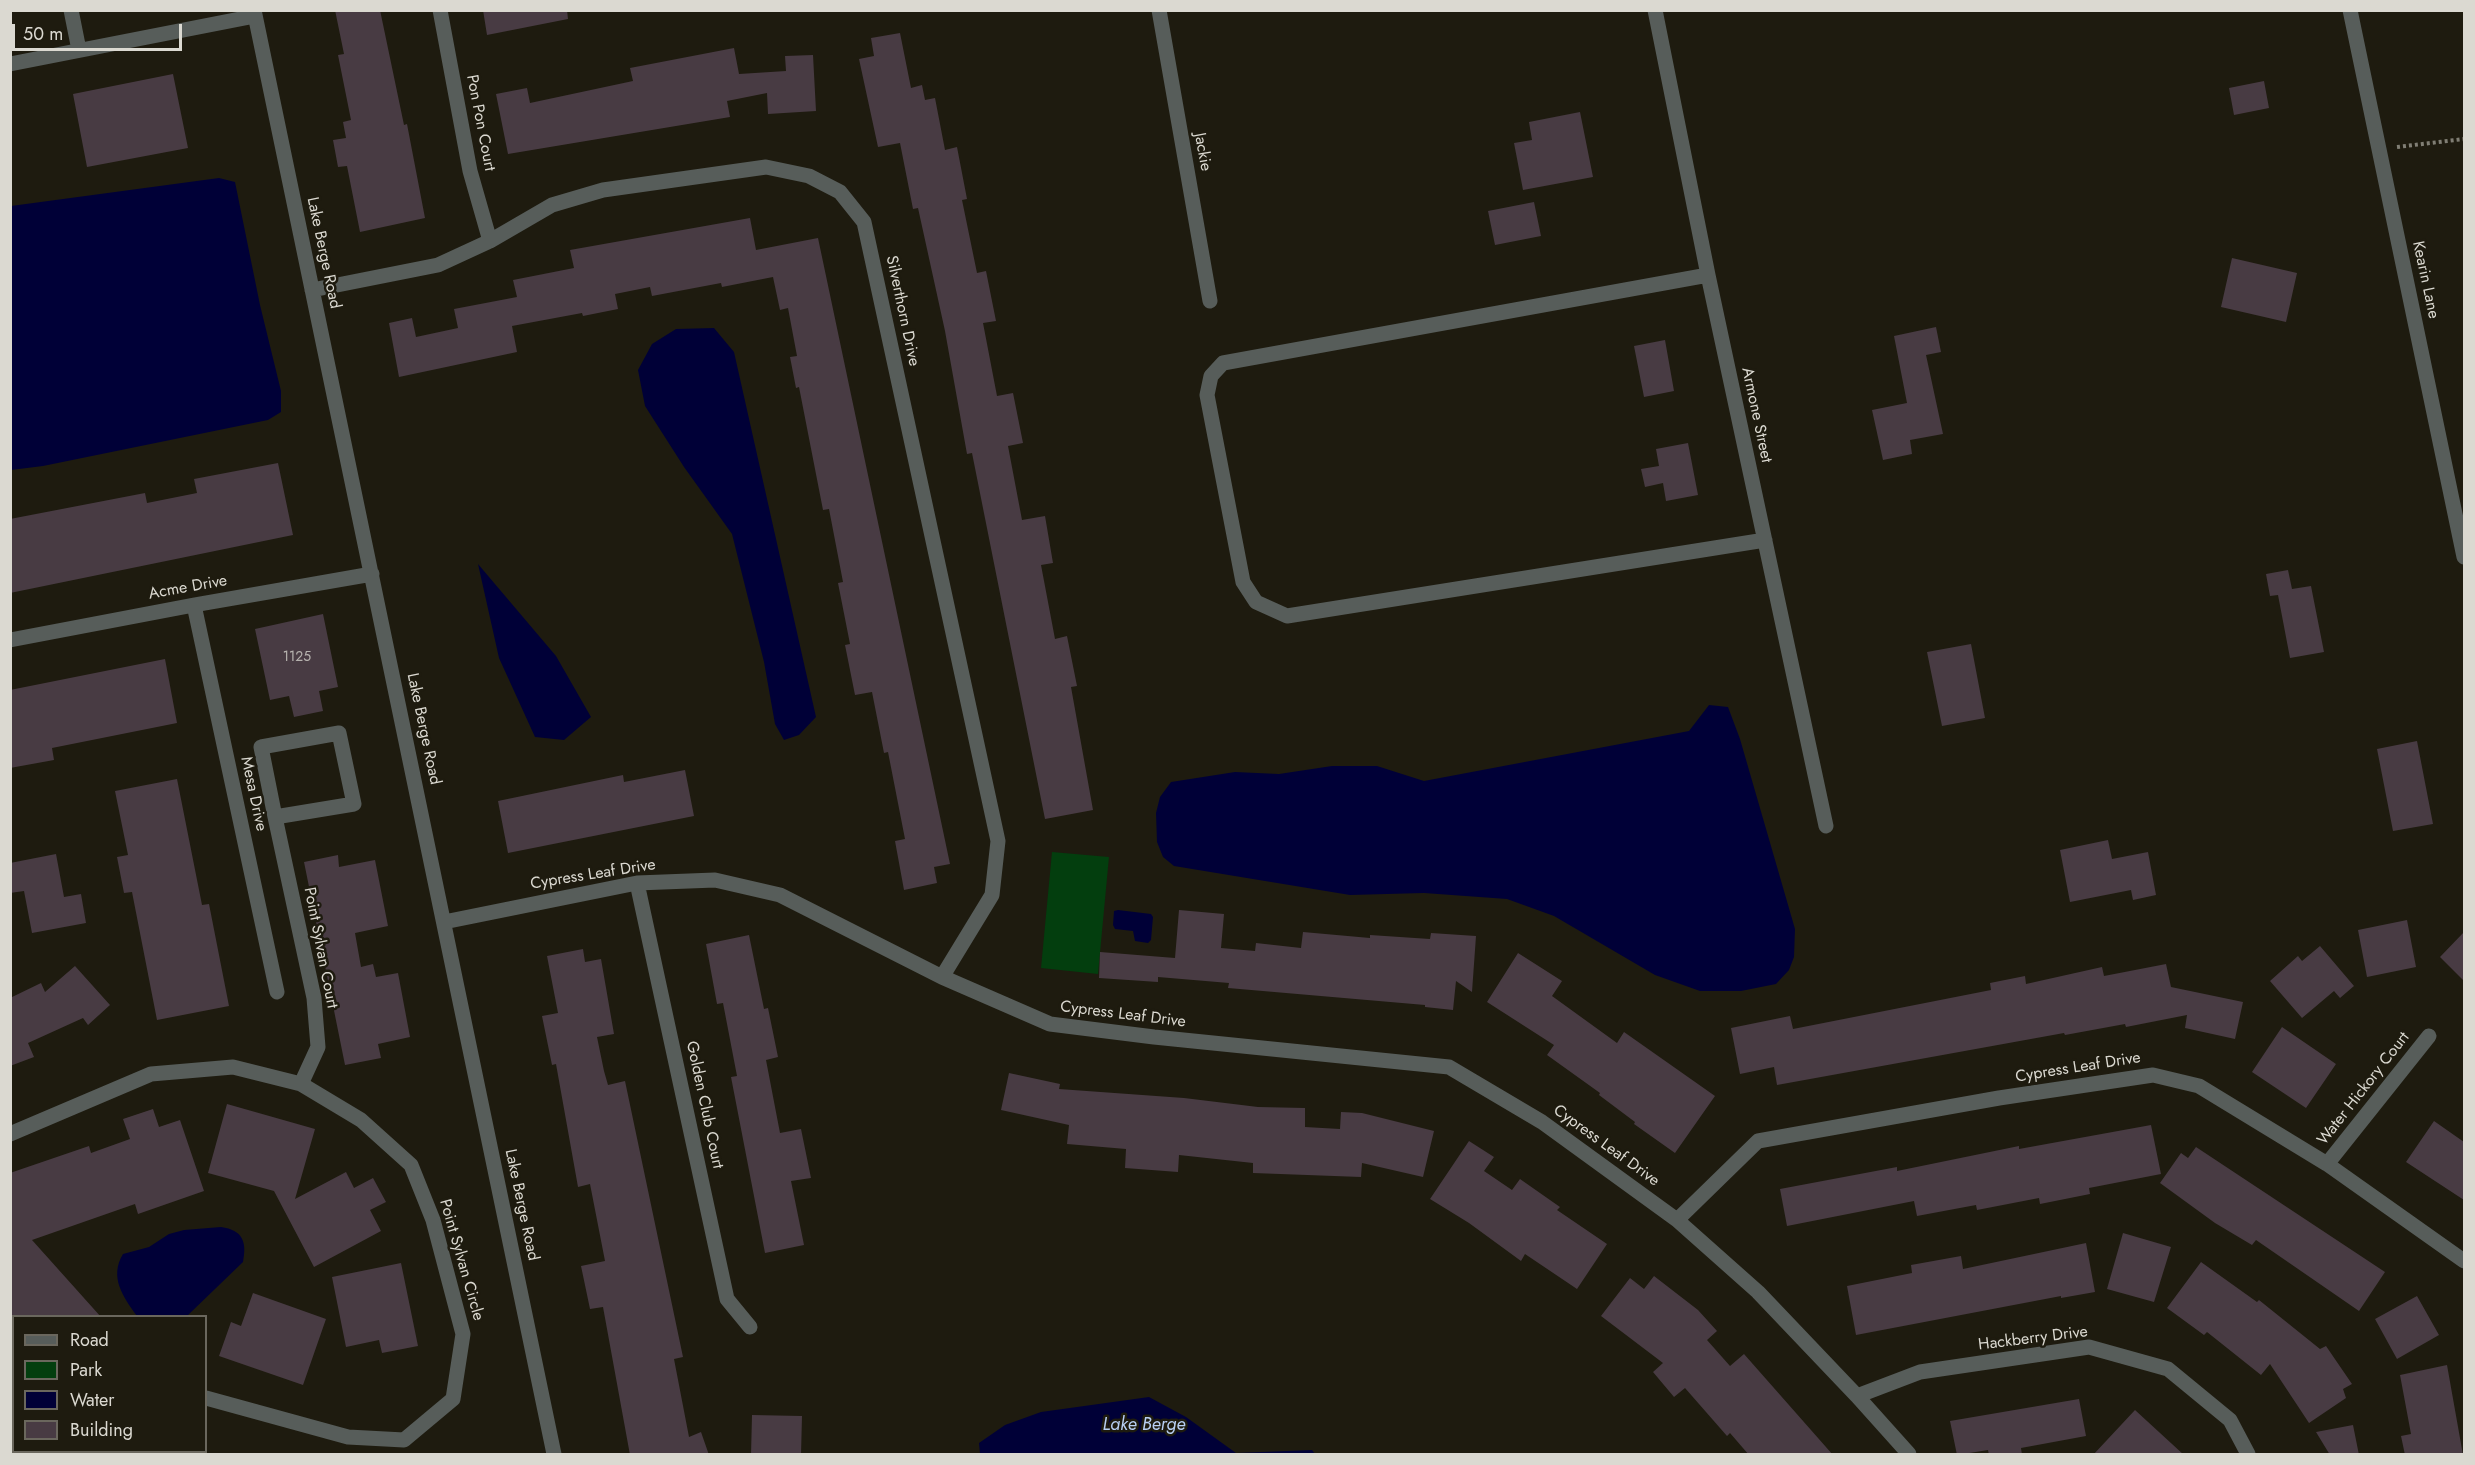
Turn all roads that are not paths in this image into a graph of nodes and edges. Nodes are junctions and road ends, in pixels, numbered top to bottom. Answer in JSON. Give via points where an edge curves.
{"nodes":[{"id":1,"x":71,"y":10,"type":"edge"},
{"id":2,"x":440,"y":10,"type":"edge"},
{"id":3,"x":1159,"y":10,"type":"edge"},
{"id":4,"x":1655,"y":10,"type":"edge"},
{"id":5,"x":2350,"y":10,"type":"edge"},
{"id":6,"x":254,"y":13,"type":"edge"},
{"id":7,"x":79,"y":50,"type":"junction"},
{"id":8,"x":10,"y":64,"type":"edge"},
{"id":9,"x":490,"y":241,"type":"junction"},
{"id":10,"x":1708,"y":275,"type":"junction"},
{"id":11,"x":312,"y":290,"type":"junction"},
{"id":12,"x":1210,"y":301,"type":"dead end"},
{"id":13,"x":1765,"y":540,"type":"junction"},
{"id":14,"x":2464,"y":557,"type":"edge"},
{"id":15,"x":372,"y":574,"type":"junction"},
{"id":16,"x":194,"y":605,"type":"junction"},
{"id":17,"x":10,"y":640,"type":"edge"},
{"id":18,"x":275,"y":817,"type":"junction"},
{"id":19,"x":1826,"y":826,"type":"dead end"},
{"id":20,"x":637,"y":883,"type":"junction"},
{"id":21,"x":444,"y":922,"type":"junction"},
{"id":22,"x":942,"y":976,"type":"junction"},
{"id":23,"x":277,"y":992,"type":"dead end"},
{"id":24,"x":2429,"y":1036,"type":"dead end"},
{"id":25,"x":302,"y":1084,"type":"junction"},
{"id":26,"x":10,"y":1134,"type":"edge"},
{"id":27,"x":2327,"y":1164,"type":"junction"},
{"id":28,"x":1677,"y":1220,"type":"junction"},
{"id":29,"x":2464,"y":1262,"type":"edge"},
{"id":30,"x":750,"y":1327,"type":"dead end"},
{"id":31,"x":1857,"y":1396,"type":"junction"},
{"id":32,"x":207,"y":1398,"type":"edge"},
{"id":33,"x":554,"y":1455,"type":"edge"},
{"id":34,"x":1909,"y":1455,"type":"edge"},
{"id":35,"x":2248,"y":1455,"type":"edge"}],
"edges":[{"from":1,"to":7,"type":"street"},
{"from":2,"to":9,"type":"street","name":"Pon Pon Court","via":[[470,171]]},
{"from":3,"to":12,"type":"street","name":"Jackie"},
{"from":4,"to":10,"type":"street","name":"Armone Street"},
{"from":5,"to":14,"type":"street","name":"Kearin Lane"},
{"from":6,"to":7,"type":"street"},
{"from":6,"to":11,"type":"street","name":"Lake Berge Road"},
{"from":7,"to":8,"type":"street"},
{"from":9,"to":11,"type":"street","name":"Silverthorn Drive","via":[[438,265]]},
{"from":9,"to":22,"type":"street","name":"Silverthorn Drive","via":[[552,205],[603,190],[766,167],[809,176],[840,192],[864,222],[998,841],[992,895]]},
{"from":10,"to":13,"type":"street","name":"Armone Street"},
{"from":10,"to":13,"type":"street","via":[[1223,363],[1211,376],[1206,395],[1243,582],[1256,602],[1287,616]]},
{"from":11,"to":15,"type":"street","name":"Lake Berge Road"},
{"from":13,"to":19,"type":"street","name":"Armone Street"},
{"from":15,"to":16,"type":"street","name":"Acme Drive"},
{"from":15,"to":21,"type":"street","name":"Lake Berge Road"},
{"from":16,"to":17,"type":"street","name":"Acme Drive"},
{"from":16,"to":23,"type":"street","name":"Mesa Drive"},
{"from":18,"to":18,"type":"street","name":"Point Sylvan Court","via":[[261,747],[339,733],[354,804]]},
{"from":18,"to":25,"type":"street","name":"Point Sylvan Court","via":[[314,998],[318,1047]]},
{"from":20,"to":21,"type":"street","name":"Cypress Leaf Drive"},
{"from":20,"to":22,"type":"street","name":"Cypress Leaf Drive","via":[[715,880],[780,895]]},
{"from":20,"to":30,"type":"street","name":"Golden Club Court","via":[[727,1299]]},
{"from":21,"to":33,"type":"street","name":"Lake Berge Road"},
{"from":22,"to":28,"type":"street","name":"Cypress Leaf Drive","via":[[1050,1024],[1449,1067],[1542,1122]]},
{"from":24,"to":27,"type":"street","name":"Water Hickory Court"},
{"from":25,"to":26,"type":"street","name":"Point Sylvan Circle","via":[[233,1067],[151,1074]]},
{"from":25,"to":32,"type":"street","name":"Point Sylvan Circle","via":[[361,1120],[411,1165],[433,1220],[463,1334],[453,1399],[404,1440],[348,1437]]},
{"from":27,"to":28,"type":"street","name":"Cypress Leaf Drive","via":[[2199,1086],[2153,1075],[1758,1141]]},
{"from":27,"to":29,"type":"street","name":"Cypress Leaf Drive"},
{"from":28,"to":31,"type":"street","name":"Cypress Leaf Drive","via":[[1758,1292]]},
{"from":31,"to":34,"type":"street","name":"Cypress Leaf Drive"},
{"from":31,"to":35,"type":"street","name":"Hackberry Drive","via":[[1920,1372],[2089,1347],[2168,1369],[2230,1420]]}]}
